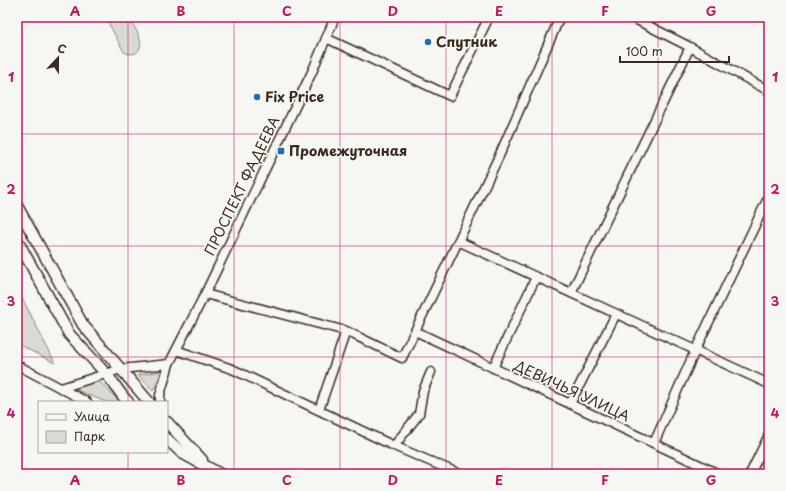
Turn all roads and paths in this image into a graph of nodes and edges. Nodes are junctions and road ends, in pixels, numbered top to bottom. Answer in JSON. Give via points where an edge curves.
{"nodes":[{"id":1,"x":334,"y":17,"type":"edge"},
{"id":2,"x":489,"y":17,"type":"edge"},
{"id":3,"x":560,"y":17,"type":"edge"},
{"id":4,"x":631,"y":17,"type":"edge"},
{"id":5,"x":326,"y":38,"type":"junction"},
{"id":6,"x":690,"y":47,"type":"junction"},
{"id":7,"x":769,"y":91,"type":"edge"},
{"id":8,"x":769,"y":196,"type":"edge"},
{"id":9,"x":17,"y":206,"type":"edge"},
{"id":10,"x":17,"y":240,"type":"edge"},
{"id":11,"x":458,"y":240,"type":"junction"},
{"id":12,"x":536,"y":277,"type":"junction"},
{"id":13,"x":571,"y":293,"type":"junction"},
{"id":14,"x":205,"y":294,"type":"junction"},
{"id":15,"x":616,"y":314,"type":"junction"},
{"id":16,"x":346,"y":331,"type":"junction"},
{"id":17,"x":415,"y":331,"type":"junction"},
{"id":18,"x":176,"y":350,"type":"junction"},
{"id":19,"x":695,"y":351,"type":"junction"},
{"id":20,"x":169,"y":364,"type":"junction"},
{"id":21,"x":17,"y":365,"type":"edge"},
{"id":22,"x":493,"y":368,"type":"junction"},
{"id":23,"x":121,"y":369,"type":"junction"},
{"id":24,"x":431,"y":372,"type":"dead end"},
{"id":25,"x":106,"y":374,"type":"junction"},
{"id":26,"x":769,"y":384,"type":"edge"},
{"id":27,"x":61,"y":388,"type":"junction"},
{"id":28,"x":85,"y":401,"type":"edge"},
{"id":29,"x":127,"y":401,"type":"edge"},
{"id":30,"x":149,"y":401,"type":"edge"},
{"id":31,"x":160,"y":401,"type":"edge"},
{"id":32,"x":570,"y":404,"type":"junction"},
{"id":33,"x":319,"y":410,"type":"junction"},
{"id":34,"x":168,"y":423,"type":"edge"},
{"id":35,"x":769,"y":435,"type":"edge"},
{"id":36,"x":168,"y":440,"type":"edge"},
{"id":37,"x":654,"y":443,"type":"junction"},
{"id":38,"x":168,"y":446,"type":"edge"},
{"id":39,"x":394,"y":446,"type":"junction"},
{"id":40,"x":182,"y":453,"type":"junction"},
{"id":41,"x":208,"y":467,"type":"junction"},
{"id":42,"x":220,"y":474,"type":"edge"},
{"id":43,"x":460,"y":474,"type":"edge"},
{"id":44,"x":719,"y":474,"type":"edge"},
{"id":45,"x":750,"y":474,"type":"edge"}],
"edges":[{"from":1,"to":5,"type":"street","name":"ПРОСПЕКТ ФАДЕЕВА"},
{"from":2,"to":5,"type":"street","via":[[450,96]]},
{"from":3,"to":11,"type":"street","via":[[500,154]]},
{"from":4,"to":6,"type":"street"},
{"from":5,"to":14,"type":"street","name":"ПРОСПЕКТ ФАДЕЕВА"},
{"from":6,"to":7,"type":"street"},
{"from":6,"to":13,"type":"street"},
{"from":8,"to":19,"type":"street"},
{"from":9,"to":23,"type":"main road","via":[[83,325]]},
{"from":10,"to":25,"type":"main road","via":[[69,334]]},
{"from":11,"to":12,"type":"street"},
{"from":11,"to":17,"type":"street"},
{"from":12,"to":13,"type":"street"},
{"from":12,"to":22,"type":"street"},
{"from":13,"to":15,"type":"street"},
{"from":14,"to":16,"type":"street"},
{"from":14,"to":18,"type":"street","name":"ПРОСПЕКТ ФАДЕЕВА"},
{"from":15,"to":19,"type":"street"},
{"from":15,"to":32,"type":"street"},
{"from":16,"to":17,"type":"street","via":[[402,358]]},
{"from":16,"to":33,"type":"street"},
{"from":17,"to":22,"type":"street","name":"ДЕВИЧЬЯ УЛИЦА"},
{"from":18,"to":20,"type":"street","name":"ПРОСПЕКТ ФАДЕЕВА"},
{"from":18,"to":33,"type":"street","via":[[232,369]]},
{"from":19,"to":26,"type":"street"},
{"from":19,"to":37,"type":"street"},
{"from":20,"to":23,"type":"street"},
{"from":20,"to":31,"type":"street","name":"ПРОСПЕКТ ФАДЕЕВА"},
{"from":21,"to":27,"type":"street"},
{"from":22,"to":32,"type":"street","name":"ДЕВИЧЬЯ УЛИЦА"},
{"from":23,"to":25,"type":"street"},
{"from":23,"to":30,"type":"main road"},
{"from":24,"to":39,"type":"street","via":[[423,390],[419,414]]},
{"from":25,"to":27,"type":"street"},
{"from":25,"to":29,"type":"main road"},
{"from":27,"to":28,"type":"street"},
{"from":32,"to":37,"type":"street","name":"ДЕВИЧЬЯ УЛИЦА"},
{"from":33,"to":39,"type":"street"},
{"from":34,"to":41,"type":"main road"},
{"from":35,"to":45,"type":"street"},
{"from":36,"to":40,"type":"main road"},
{"from":37,"to":44,"type":"street","name":"ДЕВИЧЬЯ УЛИЦА"},
{"from":38,"to":40,"type":"street"},
{"from":39,"to":43,"type":"street"},
{"from":40,"to":41,"type":"main road"},
{"from":41,"to":42,"type":"main road"}]}
